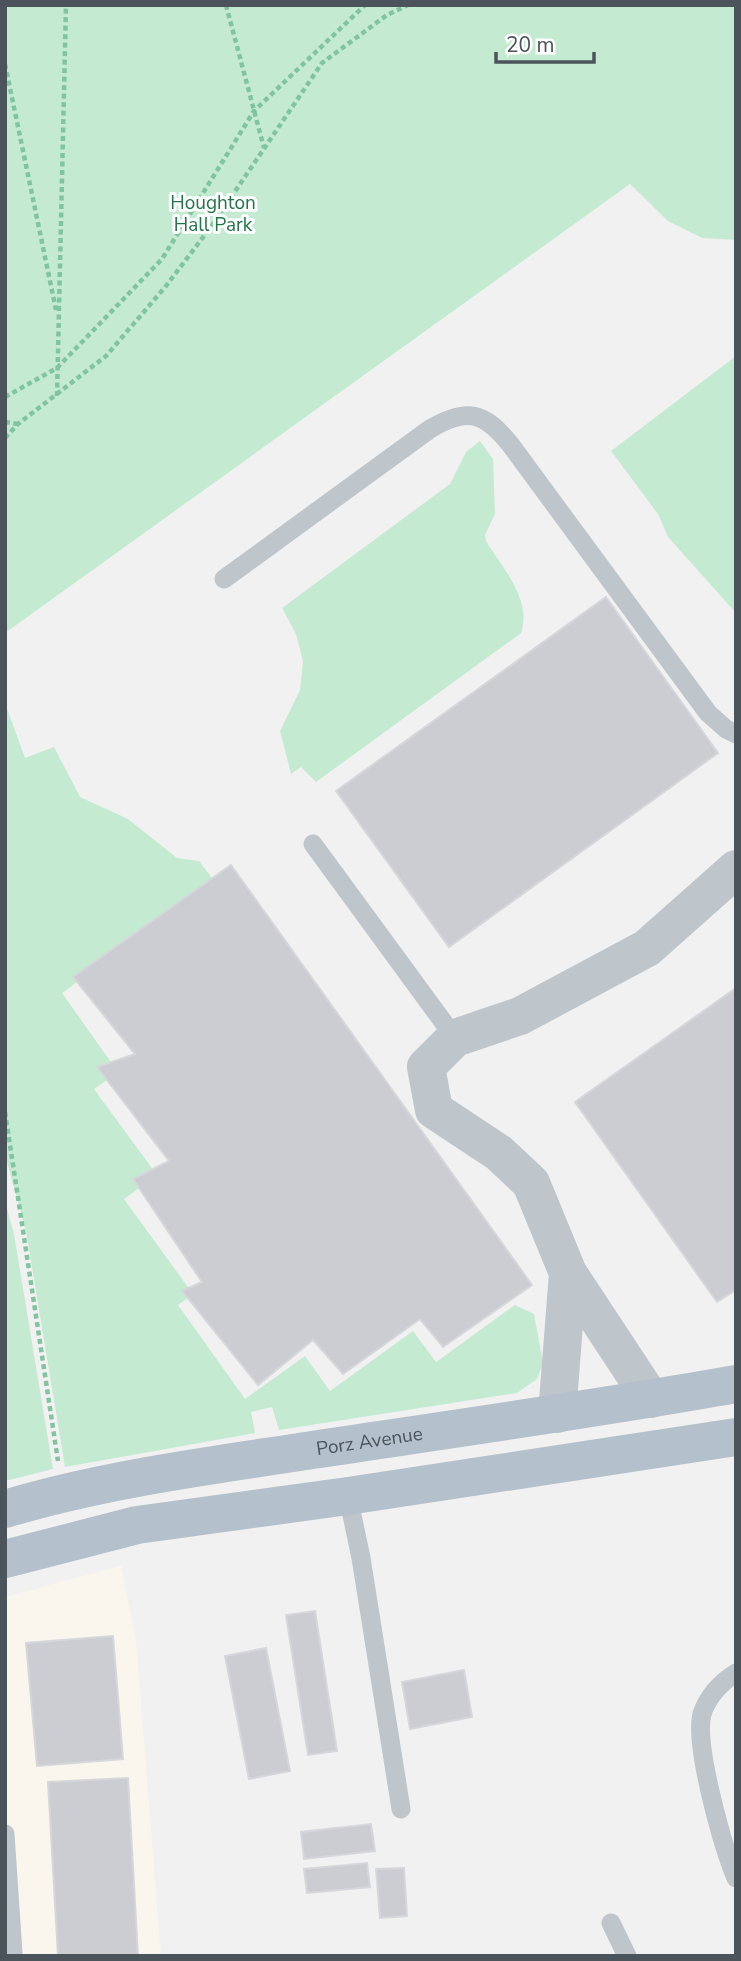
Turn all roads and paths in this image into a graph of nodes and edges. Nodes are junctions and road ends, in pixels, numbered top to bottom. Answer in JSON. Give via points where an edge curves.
{"nodes":[{"id":1,"x":66,"y":5,"type":"edge"},
{"id":2,"x":226,"y":5,"type":"edge"},
{"id":3,"x":365,"y":5,"type":"edge"},
{"id":4,"x":408,"y":5,"type":"edge"},
{"id":5,"x":5,"y":64,"type":"edge"},
{"id":6,"x":254,"y":111,"type":"junction"},
{"id":7,"x":264,"y":149,"type":"junction"},
{"id":8,"x":58,"y":318,"type":"junction"},
{"id":9,"x":57,"y":368,"type":"junction"},
{"id":10,"x":57,"y":396,"type":"junction"},
{"id":11,"x":5,"y":397,"type":"edge"},
{"id":12,"x":5,"y":422,"type":"edge"},
{"id":13,"x":19,"y":424,"type":"junction"},
{"id":14,"x":5,"y":438,"type":"edge"},
{"id":15,"x":224,"y":579,"type":"dead end"},
{"id":16,"x":736,"y":734,"type":"edge"},
{"id":17,"x":313,"y":844,"type":"dead end"},
{"id":18,"x":736,"y":869,"type":"edge"},
{"id":19,"x":455,"y":1038,"type":"junction"},
{"id":20,"x":5,"y":1112,"type":"edge"},
{"id":21,"x":568,"y":1273,"type":"junction"},
{"id":22,"x":736,"y":1384,"type":"edge"},
{"id":23,"x":651,"y":1399,"type":"junction"},
{"id":24,"x":557,"y":1414,"type":"junction"},
{"id":25,"x":736,"y":1437,"type":"edge"},
{"id":26,"x":59,"y":1468,"type":"dead end"},
{"id":27,"x":348,"y":1496,"type":"junction"},
{"id":28,"x":5,"y":1509,"type":"edge"},
{"id":29,"x":5,"y":1559,"type":"edge"},
{"id":30,"x":736,"y":1673,"type":"edge"},
{"id":31,"x":401,"y":1809,"type":"dead end"},
{"id":32,"x":5,"y":1834,"type":"edge"},
{"id":33,"x":736,"y":1878,"type":"edge"},
{"id":34,"x":611,"y":1923,"type":"dead end"},
{"id":35,"x":5,"y":1954,"type":"edge"},
{"id":36,"x":627,"y":1956,"type":"edge"}],
"edges":[{"from":1,"to":8,"type":"path"},
{"from":2,"to":6,"type":"path"},
{"from":3,"to":6,"type":"path"},
{"from":4,"to":7,"type":"path","via":[[322,63]]},
{"from":5,"to":8,"type":"path"},
{"from":6,"to":7,"type":"path"},
{"from":6,"to":9,"type":"path","via":[[162,259]]},
{"from":7,"to":10,"type":"path","via":[[166,286],[106,356]]},
{"from":8,"to":9,"type":"path"},
{"from":9,"to":10,"type":"path"},
{"from":9,"to":11,"type":"path"},
{"from":10,"to":13,"type":"path"},
{"from":12,"to":13,"type":"path"},
{"from":13,"to":14,"type":"path"},
{"from":15,"to":16,"type":"lane","via":[[430,429],[448,418],[474,415],[503,435],[708,713]]},
{"from":17,"to":19,"type":"lane"},
{"from":18,"to":19,"type":"street","via":[[647,948],[520,1016]]},
{"from":19,"to":21,"type":"street","via":[[426,1067],[434,1110],[499,1153],[531,1183]]},
{"from":20,"to":26,"type":"path"},
{"from":21,"to":23,"type":"street"},
{"from":21,"to":24,"type":"street"},
{"from":22,"to":23,"type":"main road","name":"Porz Avenue"},
{"from":23,"to":24,"type":"main road","name":"Porz Avenue"},
{"from":24,"to":28,"type":"main road","name":"Porz Avenue","via":[[168,1472]]},
{"from":25,"to":27,"type":"main road"},
{"from":27,"to":29,"type":"main road","via":[[137,1525]]},
{"from":27,"to":31,"type":"lane"},
{"from":30,"to":33,"type":"lane","via":[[718,1684],[702,1715],[702,1760]]},
{"from":32,"to":35,"type":"lane","via":[[13,1953]]},
{"from":34,"to":36,"type":"lane"}]}
